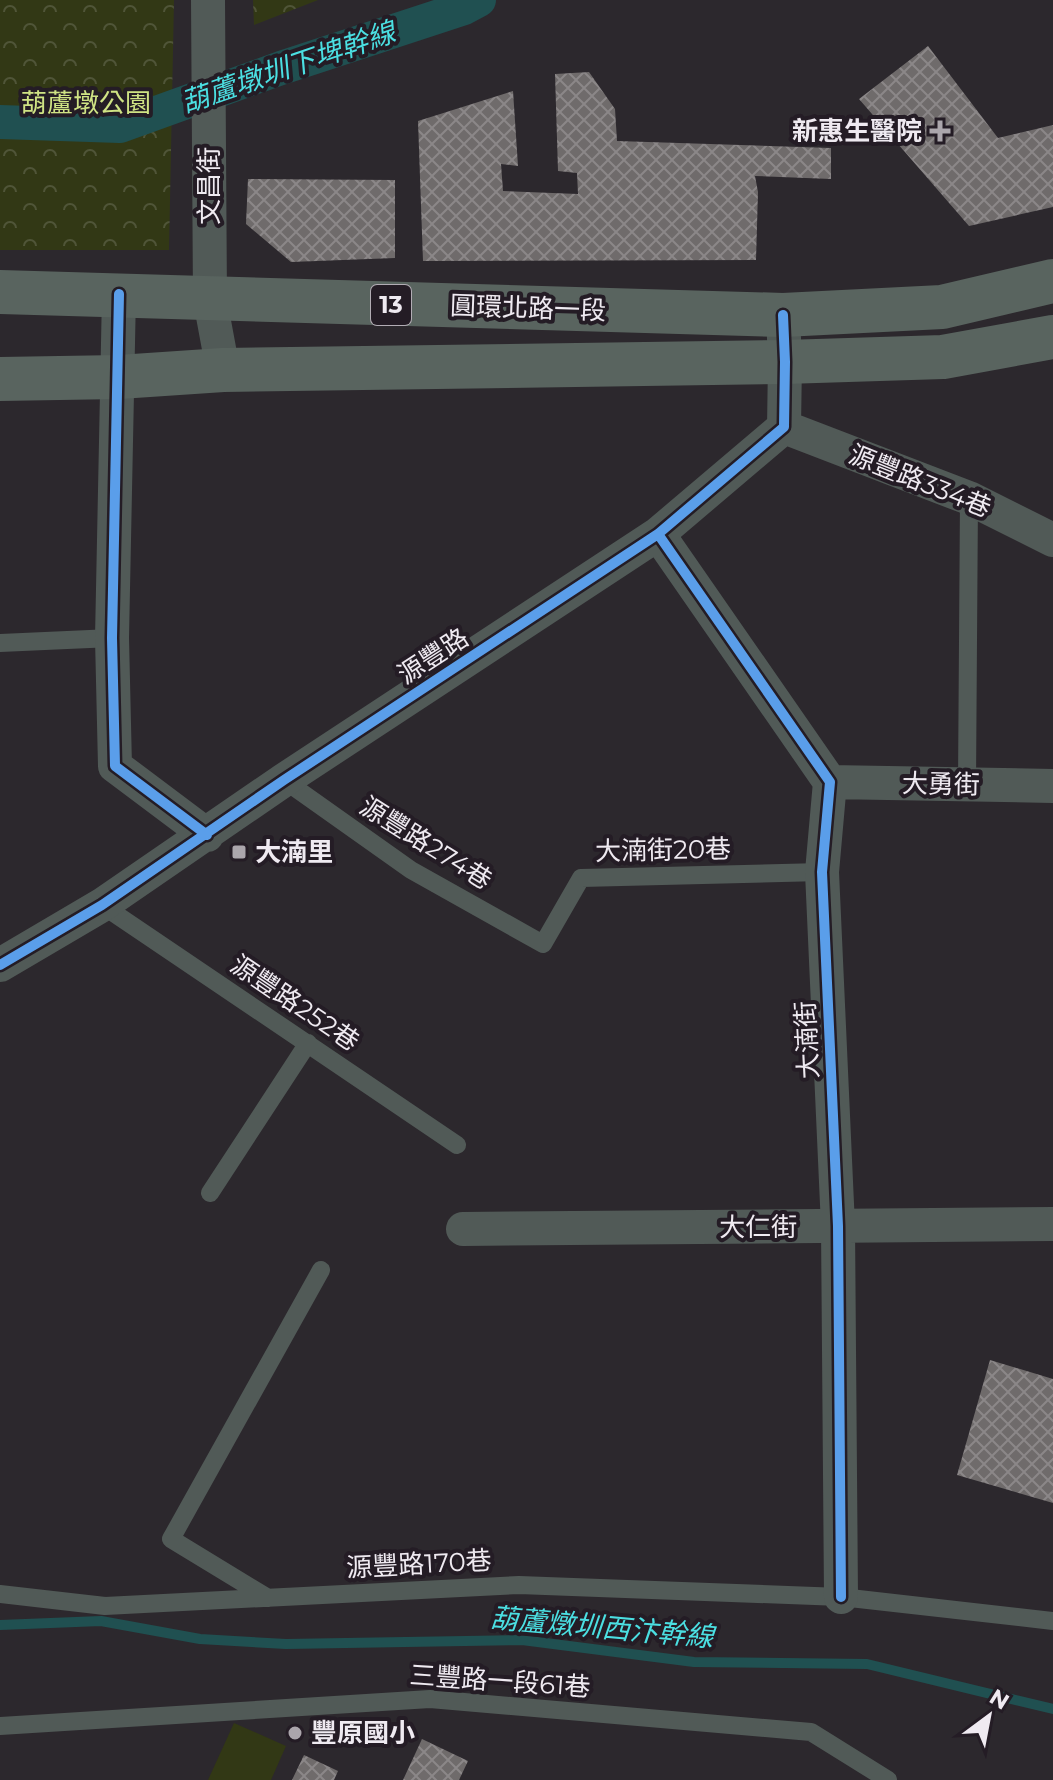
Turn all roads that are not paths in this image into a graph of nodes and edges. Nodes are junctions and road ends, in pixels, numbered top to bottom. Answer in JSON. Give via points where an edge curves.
{"nodes":[{"id":1,"x":208,"y":0,"type":"edge"},
{"id":2,"x":1053,"y":281,"type":"edge"},
{"id":3,"x":0,"y":292,"type":"edge"},
{"id":4,"x":119,"y":294,"type":"junction"},
{"id":5,"x":210,"y":300,"type":"junction"},
{"id":6,"x":783,"y":315,"type":"junction"},
{"id":7,"x":1053,"y":337,"type":"edge"},
{"id":8,"x":785,"y":362,"type":"junction"},
{"id":9,"x":223,"y":370,"type":"junction"},
{"id":10,"x":119,"y":377,"type":"junction"},
{"id":11,"x":0,"y":379,"type":"edge"},
{"id":12,"x":784,"y":427,"type":"junction"},
{"id":13,"x":969,"y":498,"type":"junction"},
{"id":14,"x":658,"y":534,"type":"junction"},
{"id":15,"x":1053,"y":540,"type":"edge"},
{"id":16,"x":112,"y":638,"type":"junction"},
{"id":17,"x":0,"y":643,"type":"edge"},
{"id":18,"x":284,"y":780,"type":"junction"},
{"id":19,"x":830,"y":782,"type":"junction"},
{"id":20,"x":967,"y":785,"type":"junction"},
{"id":21,"x":1053,"y":786,"type":"edge"},
{"id":22,"x":207,"y":835,"type":"junction"},
{"id":23,"x":822,"y":872,"type":"junction"},
{"id":24,"x":102,"y":905,"type":"junction"},
{"id":25,"x":543,"y":944,"type":"joint"},
{"id":26,"x":0,"y":965,"type":"edge"},
{"id":27,"x":308,"y":1043,"type":"junction"},
{"id":28,"x":457,"y":1145,"type":"dead end"},
{"id":29,"x":210,"y":1193,"type":"dead end"},
{"id":30,"x":1053,"y":1224,"type":"edge"},
{"id":31,"x":838,"y":1226,"type":"junction"},
{"id":32,"x":463,"y":1229,"type":"dead end"},
{"id":33,"x":321,"y":1270,"type":"dead end"},
{"id":34,"x":0,"y":1594,"type":"edge"},
{"id":35,"x":841,"y":1597,"type":"junction"},
{"id":36,"x":268,"y":1598,"type":"junction"},
{"id":37,"x":1053,"y":1621,"type":"edge"},
{"id":38,"x":0,"y":1726,"type":"edge"},
{"id":39,"x":888,"y":1780,"type":"edge"}],
"edges":[{"from":1,"to":5,"type":"street","name":"文昌街"},
{"from":2,"to":6,"type":"main road","name":"圓環北路一段","number":"13","via":[[942,307]]},
{"from":3,"to":4,"type":"main road","name":"圓環北路一段","number":"13"},
{"from":4,"to":5,"type":"main road","name":"圓環北路一段","number":"13"},
{"from":4,"to":10,"type":"street"},
{"from":5,"to":6,"type":"main road","name":"圓環北路一段","number":"13"},
{"from":5,"to":9,"type":"street","name":"文昌街"},
{"from":6,"to":8,"type":"street"},
{"from":7,"to":8,"type":"main road","name":"圓環北路一段","via":[[943,357]]},
{"from":8,"to":9,"type":"main road","name":"圓環北路一段"},
{"from":8,"to":12,"type":"street"},
{"from":9,"to":10,"type":"main road","name":"圓環北路一段"},
{"from":10,"to":11,"type":"main road","name":"圓環北路一段"},
{"from":10,"to":16,"type":"street"},
{"from":12,"to":13,"type":"street","name":"源豐路334巷"},
{"from":12,"to":14,"type":"street","name":"源豐路"},
{"from":13,"to":15,"type":"street","name":"源豐路334巷"},
{"from":13,"to":20,"type":"lane"},
{"from":14,"to":18,"type":"street","name":"源豐路"},
{"from":14,"to":19,"type":"street"},
{"from":16,"to":17,"type":"lane"},
{"from":16,"to":22,"type":"street","via":[[115,766]]},
{"from":18,"to":22,"type":"street","name":"源豐路"},
{"from":18,"to":25,"type":"lane","name":"源豐路274巷","via":[[411,870]]},
{"from":19,"to":20,"type":"street","name":"大勇街"},
{"from":19,"to":23,"type":"street","name":"大湳街"},
{"from":20,"to":21,"type":"street","name":"大勇街"},
{"from":22,"to":24,"type":"street","name":"源豐路"},
{"from":23,"to":25,"type":"lane","name":"大湳街20巷","via":[[581,878]]},
{"from":23,"to":31,"type":"street","name":"大湳街"},
{"from":24,"to":26,"type":"street","name":"源豐路"},
{"from":24,"to":27,"type":"lane","name":"源豐路252巷"},
{"from":27,"to":28,"type":"lane","name":"源豐路252巷"},
{"from":27,"to":29,"type":"lane"},
{"from":30,"to":31,"type":"street","name":"大仁街"},
{"from":31,"to":32,"type":"street","name":"大仁街"},
{"from":31,"to":35,"type":"street","name":"大湳街"},
{"from":33,"to":36,"type":"lane","via":[[171,1539]]},
{"from":34,"to":36,"type":"lane","name":"源豐路170巷","via":[[105,1606]]},
{"from":35,"to":36,"type":"lane","name":"源豐路170巷","via":[[519,1585]]},
{"from":35,"to":37,"type":"lane","name":"源豐路170巷"},
{"from":38,"to":39,"type":"lane","name":"三豐路一段61巷","via":[[430,1699],[811,1732]]}]}
